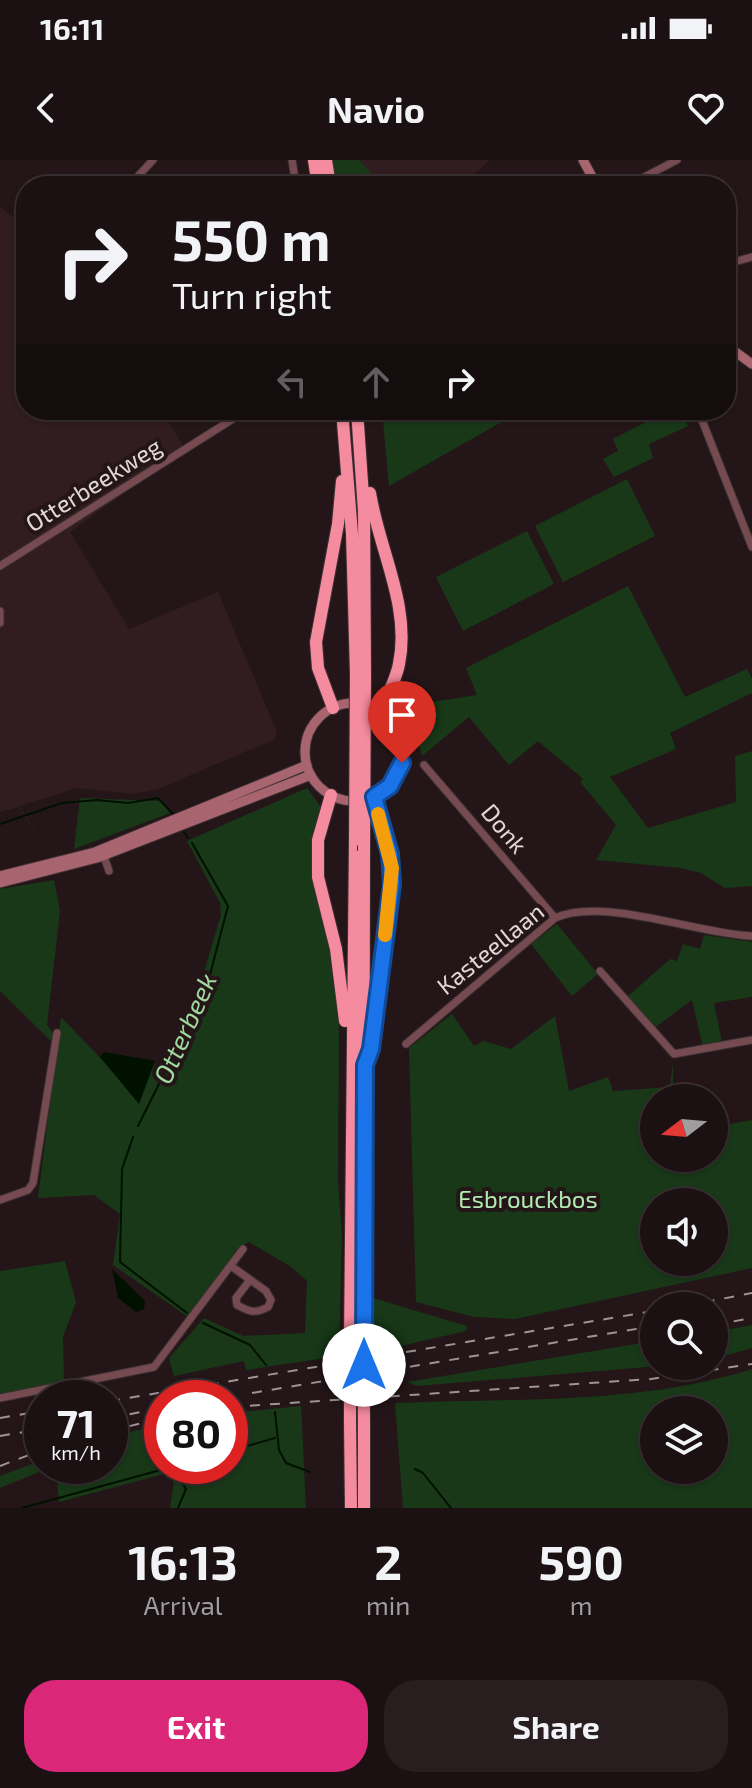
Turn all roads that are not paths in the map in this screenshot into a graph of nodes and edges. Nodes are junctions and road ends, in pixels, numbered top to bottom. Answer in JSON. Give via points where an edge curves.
{"nodes":[{"id":1,"x":153,"y":160,"type":"edge"},
{"id":2,"x":677,"y":160,"type":"edge"},
{"id":3,"x":138,"y":176,"type":"edge"},
{"id":4,"x":646,"y":176,"type":"edge"},
{"id":5,"x":231,"y":420,"type":"edge"},
{"id":6,"x":343,"y":420,"type":"edge"},
{"id":7,"x":358,"y":420,"type":"edge"},
{"id":8,"x":702,"y":420,"type":"edge"},
{"id":9,"x":346,"y":452,"type":"junction"},
{"id":10,"x":361,"y":463,"type":"junction"},
{"id":11,"x":752,"y":547,"type":"edge"},
{"id":12,"x":0,"y":566,"type":"edge"},
{"id":13,"x":0,"y":611,"type":"edge"},
{"id":14,"x":0,"y":623,"type":"edge"},
{"id":15,"x":360,"y":675,"type":"junction"},
{"id":16,"x":333,"y":708,"type":"junction"},
{"id":17,"x":380,"y":711,"type":"junction"},
{"id":18,"x":424,"y":765,"type":"dead end"},
{"id":19,"x":309,"y":770,"type":"junction"},
{"id":20,"x":331,"y":795,"type":"junction"},
{"id":21,"x":374,"y":797,"type":"junction"},
{"id":22,"x":102,"y":852,"type":"junction"},
{"id":23,"x":109,"y":871,"type":"dead end"},
{"id":24,"x":0,"y":876,"type":"edge"},
{"id":25,"x":0,"y":883,"type":"edge"},
{"id":26,"x":555,"y":918,"type":"junction"},
{"id":27,"x":752,"y":936,"type":"edge"},
{"id":28,"x":600,"y":971,"type":"dead end"},
{"id":29,"x":57,"y":1033,"type":"dead end"},
{"id":30,"x":752,"y":1040,"type":"edge"},
{"id":31,"x":406,"y":1044,"type":"dead end"},
{"id":32,"x":351,"y":1051,"type":"junction"},
{"id":33,"x":365,"y":1065,"type":"junction"},
{"id":34,"x":0,"y":1200,"type":"edge"},
{"id":35,"x":243,"y":1249,"type":"dead end"},
{"id":36,"x":231,"y":1266,"type":"junction"},
{"id":37,"x":250,"y":1280,"type":"junction"},
{"id":38,"x":0,"y":1398,"type":"edge"},
{"id":39,"x":351,"y":1508,"type":"edge"},
{"id":40,"x":364,"y":1508,"type":"edge"}],
"edges":[{"from":1,"to":3,"type":"street"},
{"from":2,"to":4,"type":"street"},
{"from":5,"to":12,"type":"street","name":"Otterbeekweg"},
{"from":6,"to":9,"type":"highway"},
{"from":7,"to":10,"type":"highway"},
{"from":8,"to":11,"type":"street"},
{"from":9,"to":15,"type":"highway"},
{"from":9,"to":16,"type":"highway","via":[[316,642],[318,668]]},
{"from":10,"to":15,"type":"highway"},
{"from":10,"to":17,"type":"highway","via":[[400,611],[399,668]]},
{"from":13,"to":14,"type":"street"},
{"from":15,"to":32,"type":"highway","bridge":true},
{"from":15,"to":33,"type":"highway","bridge":true},
{"from":16,"to":17,"type":"main road","via":[[356,703]]},
{"from":16,"to":19,"type":"main road","via":[[311,729],[306,747]]},
{"from":17,"to":21,"type":"main road","via":[[397,728],[403,754],[396,779]]},
{"from":18,"to":26,"type":"street","name":"Donk"},
{"from":19,"to":20,"type":"main road"},
{"from":19,"to":22,"type":"main road"},
{"from":20,"to":21,"type":"main road","via":[[355,801]]},
{"from":20,"to":32,"type":"highway","via":[[318,840],[318,877],[336,949]]},
{"from":21,"to":33,"type":"highway","via":[[390,854],[392,884]]},
{"from":22,"to":23,"type":"street"},
{"from":22,"to":24,"type":"main road"},
{"from":22,"to":25,"type":"main road"},
{"from":26,"to":27,"type":"street","name":"Kasteellaan","via":[[595,910]]},
{"from":26,"to":31,"type":"street","name":"Kasteellaan"},
{"from":28,"to":30,"type":"street","via":[[674,1054]]},
{"from":29,"to":34,"type":"street","via":[[33,1183]]},
{"from":32,"to":39,"type":"highway","bridge":true},
{"from":33,"to":40,"type":"highway","bridge":true},
{"from":35,"to":36,"type":"street"},
{"from":36,"to":37,"type":"street"},
{"from":36,"to":38,"type":"street","via":[[154,1367]]},
{"from":37,"to":37,"type":"street","via":[[236,1298],[237,1305],[260,1312],[271,1300]]}]}
